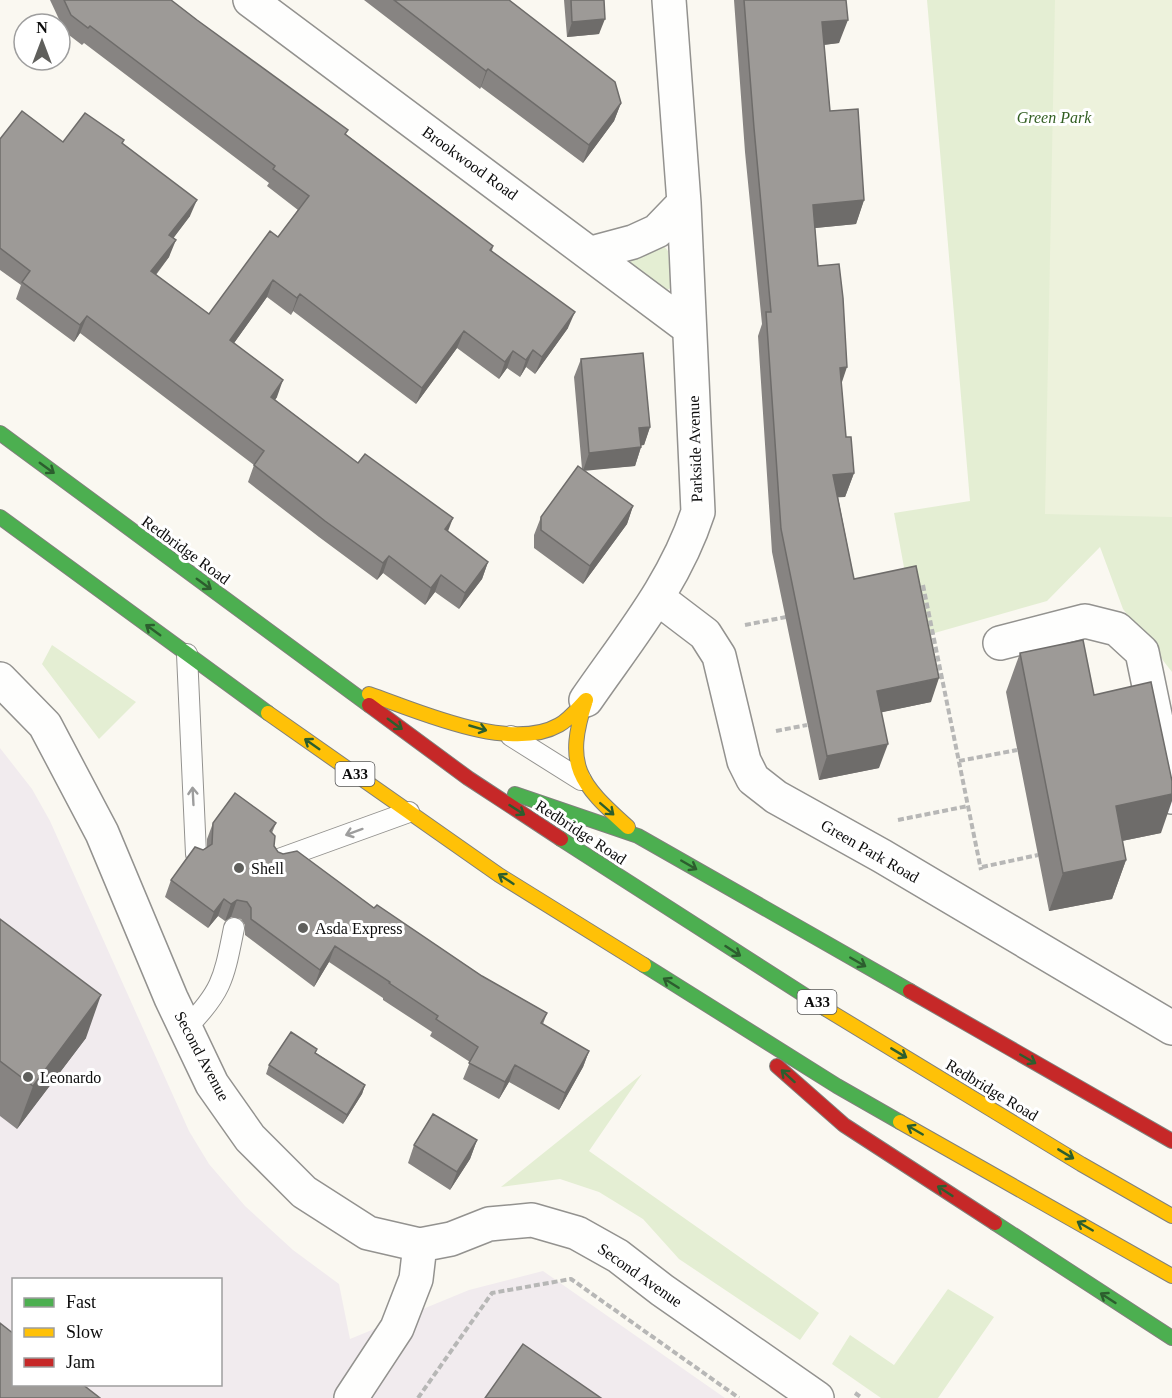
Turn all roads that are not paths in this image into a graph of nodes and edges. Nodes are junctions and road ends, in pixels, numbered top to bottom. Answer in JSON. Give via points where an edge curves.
{"nodes":[{"id":1,"x":250,"y":0,"type":"edge"},
{"id":2,"x":669,"y":0,"type":"edge"},
{"id":3,"x":684,"y":203,"type":"junction"},
{"id":4,"x":592,"y":253,"type":"junction"},
{"id":5,"x":689,"y":328,"type":"junction"},
{"id":6,"x":0,"y":433,"type":"edge"},
{"id":7,"x":0,"y":517,"type":"edge"},
{"id":8,"x":658,"y":598,"type":"junction"},
{"id":9,"x":1000,"y":643,"type":"dead end"},
{"id":10,"x":187,"y":654,"type":"junction"},
{"id":11,"x":0,"y":679,"type":"edge"},
{"id":12,"x":342,"y":686,"type":"junction"},
{"id":13,"x":586,"y":700,"type":"junction"},
{"id":14,"x":511,"y":736,"type":"junction"},
{"id":15,"x":468,"y":778,"type":"junction"},
{"id":16,"x":581,"y":780,"type":"junction"},
{"id":17,"x":1172,"y":797,"type":"edge"},
{"id":18,"x":409,"y":812,"type":"junction"},
{"id":19,"x":638,"y":836,"type":"junction"},
{"id":20,"x":196,"y":854,"type":"edge"},
{"id":21,"x":279,"y":859,"type":"edge"},
{"id":22,"x":234,"y":928,"type":"dead end"},
{"id":23,"x":720,"y":1015,"type":"junction"},
{"id":24,"x":186,"y":1028,"type":"junction"},
{"id":25,"x":1172,"y":1028,"type":"edge"},
{"id":26,"x":1172,"y":1141,"type":"edge"},
{"id":27,"x":1172,"y":1216,"type":"edge"},
{"id":28,"x":420,"y":1245,"type":"junction"},
{"id":29,"x":1172,"y":1276,"type":"edge"},
{"id":30,"x":1172,"y":1338,"type":"edge"},
{"id":31,"x":351,"y":1398,"type":"edge"},
{"id":32,"x":817,"y":1398,"type":"edge"}],
"edges":[{"from":1,"to":4,"type":"street","name":"Brookwood Road"},
{"from":2,"to":3,"type":"street","name":"Parkside Avenue"},
{"from":3,"to":4,"type":"street","via":[[657,231]]},
{"from":3,"to":5,"type":"street","name":"Parkside Avenue"},
{"from":4,"to":5,"type":"street","name":"Brookwood Road"},
{"from":5,"to":8,"type":"street","name":"Parkside Avenue","via":[[698,512],[688,543]]},
{"from":6,"to":12,"type":"highway","name":"Redbridge Road","number":"A33","one_way":true},
{"from":10,"to":7,"type":"highway","number":"A33","one_way":true},
{"from":8,"to":13,"type":"street","name":"Parkside Avenue"},
{"from":8,"to":25,"type":"street","name":"Green Park Road","via":[[700,629],[719,656],[744,761],[753,779],[776,797]]},
{"from":9,"to":17,"type":"street","via":[[1085,621],[1117,629],[1143,652]]},
{"from":18,"to":10,"type":"highway","number":"A33","one_way":true},
{"from":20,"to":10,"type":"lane","one_way":true},
{"from":11,"to":24,"type":"street","name":"Second Avenue","via":[[45,725],[102,833]]},
{"from":12,"to":14,"type":"highway","one_way":true},
{"from":12,"to":15,"type":"highway","name":"Redbridge Road","number":"A33","one_way":true},
{"from":13,"to":14,"type":"highway","via":[[559,726],[532,735]]},
{"from":13,"to":16,"type":"highway","via":[[576,736],[575,759]]},
{"from":14,"to":16,"type":"lane"},
{"from":15,"to":19,"type":"highway","number":"A33"},
{"from":15,"to":27,"type":"highway","name":"Redbridge Road","number":"A33","one_way":true,"via":[[756,966]]},
{"from":16,"to":19,"type":"highway","one_way":true},
{"from":18,"to":21,"type":"lane","one_way":true},
{"from":23,"to":18,"type":"highway","number":"A33","one_way":true,"via":[[499,875]]},
{"from":19,"to":26,"type":"highway","number":"A33","one_way":true},
{"from":22,"to":24,"type":"lane","via":[[223,980],[207,1007]]},
{"from":29,"to":23,"type":"highway","number":"A33","one_way":true},
{"from":30,"to":23,"type":"highway","number":"A33","one_way":true,"via":[[844,1125]]},
{"from":24,"to":28,"type":"street","name":"Second Avenue","via":[[212,1084],[250,1138],[304,1192],[368,1233]]},
{"from":28,"to":31,"type":"street","via":[[416,1279],[397,1328]]},
{"from":28,"to":32,"type":"street","name":"Second Avenue","via":[[451,1239],[489,1224],[532,1220],[578,1233],[618,1256]]}]}
